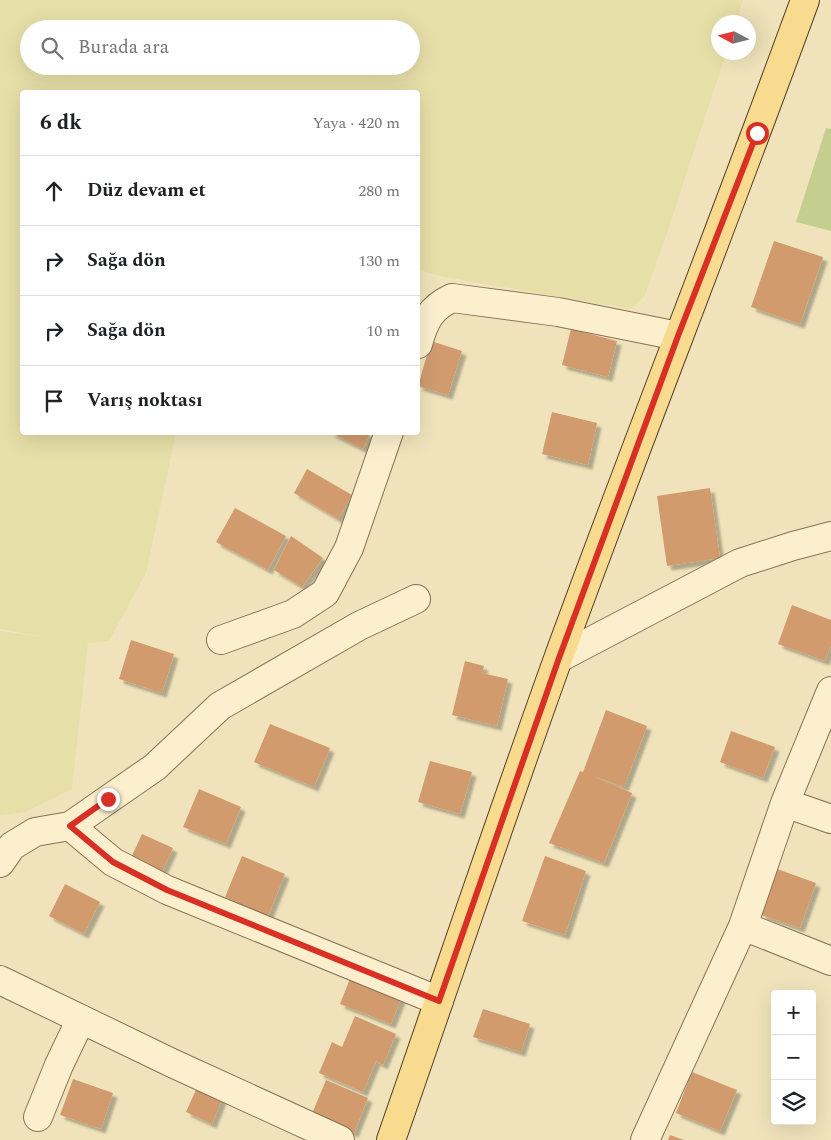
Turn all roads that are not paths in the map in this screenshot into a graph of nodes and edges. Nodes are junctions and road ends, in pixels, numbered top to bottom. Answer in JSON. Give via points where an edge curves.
{"nodes":[{"id":1,"x":805,"y":0,"type":"edge"},
{"id":2,"x":678,"y":336,"type":"junction"},
{"id":3,"x":420,"y":337,"type":"edge"},
{"id":4,"x":388,"y":435,"type":"edge"},
{"id":5,"x":831,"y":536,"type":"edge"},
{"id":6,"x":416,"y":599,"type":"dead end"},
{"id":7,"x":221,"y":640,"type":"dead end"},
{"id":8,"x":559,"y":658,"type":"junction"},
{"id":9,"x":831,"y":694,"type":"edge"},
{"id":10,"x":785,"y":802,"type":"junction"},
{"id":11,"x":831,"y":819,"type":"edge"},
{"id":12,"x":70,"y":826,"type":"junction"},
{"id":13,"x":0,"y":863,"type":"edge"},
{"id":14,"x":743,"y":926,"type":"junction"},
{"id":15,"x":831,"y":961,"type":"edge"},
{"id":16,"x":0,"y":980,"type":"edge"},
{"id":17,"x":439,"y":1001,"type":"junction"},
{"id":18,"x":81,"y":1019,"type":"junction"},
{"id":19,"x":38,"y":1117,"type":"dead end"},
{"id":20,"x":340,"y":1140,"type":"edge"},
{"id":21,"x":391,"y":1140,"type":"edge"},
{"id":22,"x":646,"y":1140,"type":"edge"}],
"edges":[{"from":1,"to":2,"type":"main road"},
{"from":2,"to":3,"type":"street","via":[[558,312],[452,298],[439,304],[424,323]]},
{"from":2,"to":8,"type":"main road"},
{"from":4,"to":7,"type":"street","via":[[349,548],[325,593],[293,614]]},
{"from":5,"to":8,"type":"street","via":[[740,562]]},
{"from":6,"to":12,"type":"street","via":[[359,626],[220,706],[155,767]]},
{"from":8,"to":17,"type":"main road"},
{"from":9,"to":10,"type":"street"},
{"from":10,"to":11,"type":"street"},
{"from":10,"to":14,"type":"street"},
{"from":12,"to":13,"type":"street","via":[[35,832],[12,846]]},
{"from":12,"to":17,"type":"street","via":[[113,862],[167,890]]},
{"from":14,"to":15,"type":"street"},
{"from":14,"to":22,"type":"street"},
{"from":16,"to":18,"type":"street"},
{"from":17,"to":21,"type":"main road"},
{"from":18,"to":19,"type":"street"},
{"from":18,"to":20,"type":"street"}]}
